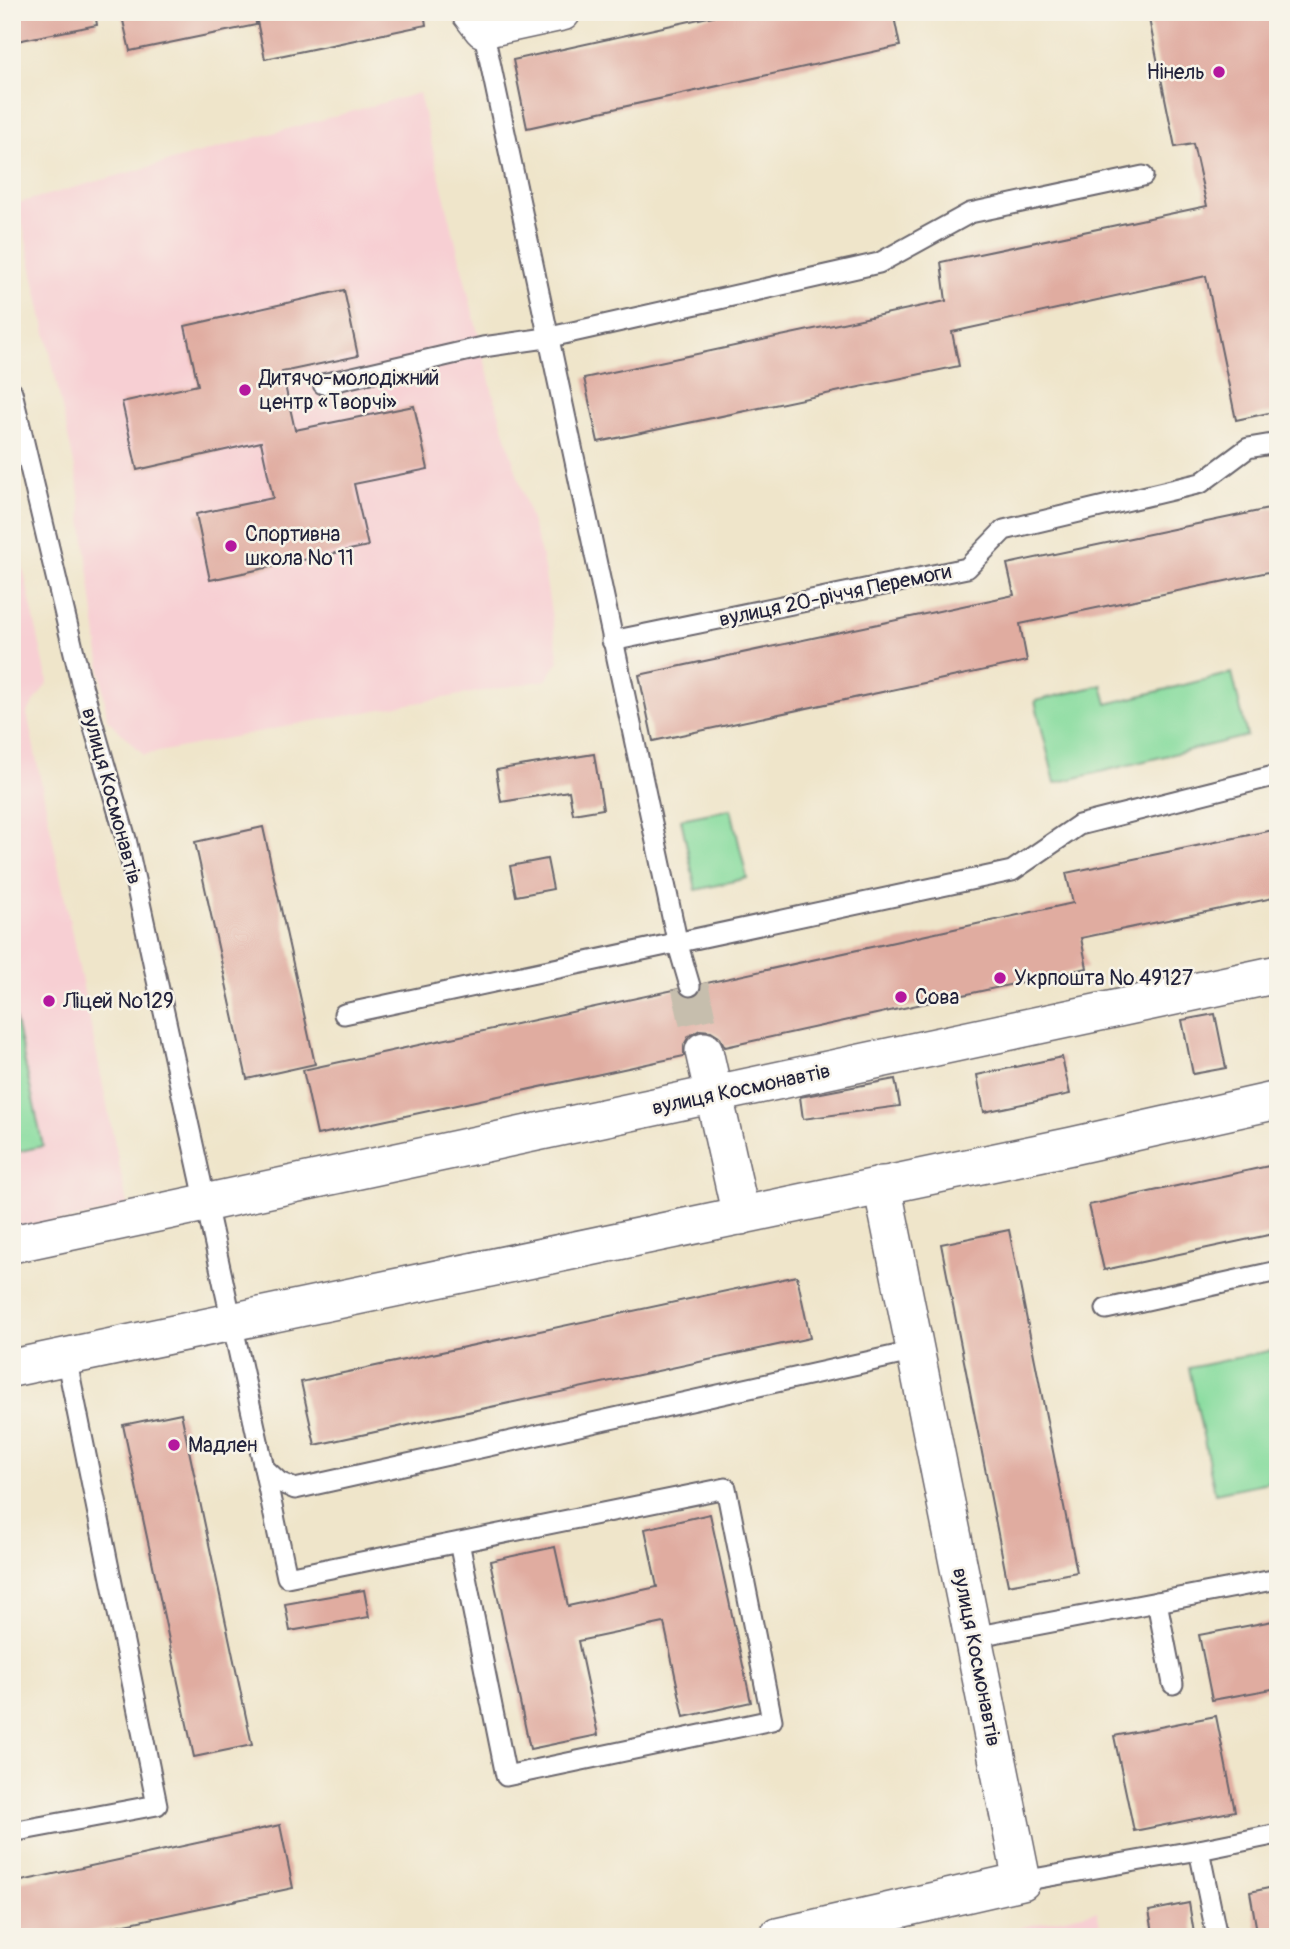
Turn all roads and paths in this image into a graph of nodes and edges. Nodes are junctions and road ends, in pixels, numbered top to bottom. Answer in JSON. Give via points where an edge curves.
{"nodes":[{"id":1,"x":562,"y":12,"type":"edge"},
{"id":2,"x":477,"y":21,"type":"edge"},
{"id":3,"x":1143,"y":176,"type":"dead end"},
{"id":4,"x":547,"y":338,"type":"junction"},
{"id":5,"x":323,"y":384,"type":"dead end"},
{"id":6,"x":12,"y":392,"type":"edge"},
{"id":7,"x":1278,"y":443,"type":"edge"},
{"id":8,"x":612,"y":641,"type":"junction"},
{"id":9,"x":1278,"y":775,"type":"edge"},
{"id":10,"x":678,"y":945,"type":"junction"},
{"id":11,"x":1278,"y":974,"type":"edge"},
{"id":12,"x":690,"y":986,"type":"tunnel mouth"},
{"id":13,"x":344,"y":1014,"type":"dead end"},
{"id":14,"x":704,"y":1052,"type":"tunnel mouth"},
{"id":15,"x":713,"y":1096,"type":"junction"},
{"id":16,"x":1278,"y":1100,"type":"edge"},
{"id":17,"x":882,"y":1185,"type":"junction"},
{"id":18,"x":205,"y":1202,"type":"junction"},
{"id":19,"x":741,"y":1216,"type":"junction"},
{"id":20,"x":12,"y":1244,"type":"edge"},
{"id":21,"x":1278,"y":1271,"type":"edge"},
{"id":22,"x":1106,"y":1309,"type":"dead end"},
{"id":23,"x":231,"y":1322,"type":"junction"},
{"id":24,"x":916,"y":1351,"type":"junction"},
{"id":25,"x":66,"y":1357,"type":"junction"},
{"id":26,"x":12,"y":1368,"type":"edge"},
{"id":27,"x":264,"y":1468,"type":"junction"},
{"id":28,"x":458,"y":1542,"type":"junction"},
{"id":29,"x":1278,"y":1579,"type":"edge"},
{"id":30,"x":1157,"y":1602,"type":"junction"},
{"id":31,"x":973,"y":1637,"type":"junction"},
{"id":32,"x":1173,"y":1684,"type":"dead end"},
{"id":33,"x":12,"y":1832,"type":"edge"},
{"id":34,"x":1278,"y":1834,"type":"edge"},
{"id":35,"x":1199,"y":1850,"type":"junction"},
{"id":36,"x":1023,"y":1881,"type":"junction"},
{"id":37,"x":848,"y":1929,"type":"edge"},
{"id":38,"x":777,"y":1937,"type":"edge"},
{"id":39,"x":1217,"y":1937,"type":"edge"}],
"edges":[{"from":1,"to":2,"type":"street"},
{"from":2,"to":4,"type":"lane"},
{"from":3,"to":4,"type":"lane","via":[[970,213],[879,263]]},
{"from":4,"to":5,"type":"lane","via":[[482,347]]},
{"from":4,"to":8,"type":"lane"},
{"from":6,"to":18,"type":"lane","name":"вулиця Космонавтів","via":[[81,682],[126,839]]},
{"from":7,"to":8,"type":"lane","name":"вулиця 20-річчя Перемоги","via":[[1248,448],[1200,483],[1004,530],[967,569]]},
{"from":8,"to":10,"type":"lane"},
{"from":9,"to":10,"type":"lane","via":[[1079,825],[1012,872]]},
{"from":10,"to":12,"type":"lane"},
{"from":10,"to":13,"type":"lane"},
{"from":11,"to":15,"type":"street","name":"вулиця Космонавтів"},
{"from":14,"to":15,"type":"street"},
{"from":15,"to":18,"type":"street","name":"вулиця Космонавтів"},
{"from":15,"to":19,"type":"street"},
{"from":16,"to":17,"type":"street"},
{"from":17,"to":19,"type":"street"},
{"from":17,"to":24,"type":"street","name":"вулиця Космонавтів"},
{"from":18,"to":20,"type":"street","name":"вулиця Космонавтів"},
{"from":18,"to":23,"type":"lane","name":"вулиця Космонавтів"},
{"from":19,"to":23,"type":"street","via":[[634,1226]]},
{"from":21,"to":22,"type":"lane"},
{"from":23,"to":25,"type":"street"},
{"from":23,"to":27,"type":"lane","name":"вулиця Космонавтів"},
{"from":24,"to":27,"type":"lane","via":[[295,1489]]},
{"from":24,"to":31,"type":"street","name":"вулиця Космонавтів"},
{"from":25,"to":26,"type":"street"},
{"from":25,"to":33,"type":"lane","via":[[157,1805]]},
{"from":27,"to":28,"type":"lane","name":"вулиця Космонавтів","via":[[287,1577]]},
{"from":28,"to":28,"type":"lane","via":[[726,1488],[772,1720],[506,1776]]},
{"from":29,"to":30,"type":"lane"},
{"from":30,"to":31,"type":"lane"},
{"from":30,"to":32,"type":"lane"},
{"from":31,"to":36,"type":"street","name":"вулиця Космонавтів"},
{"from":34,"to":35,"type":"lane"},
{"from":35,"to":36,"type":"lane"},
{"from":35,"to":39,"type":"lane"},
{"from":36,"to":37,"type":"street"},
{"from":37,"to":38,"type":"street"}]}
